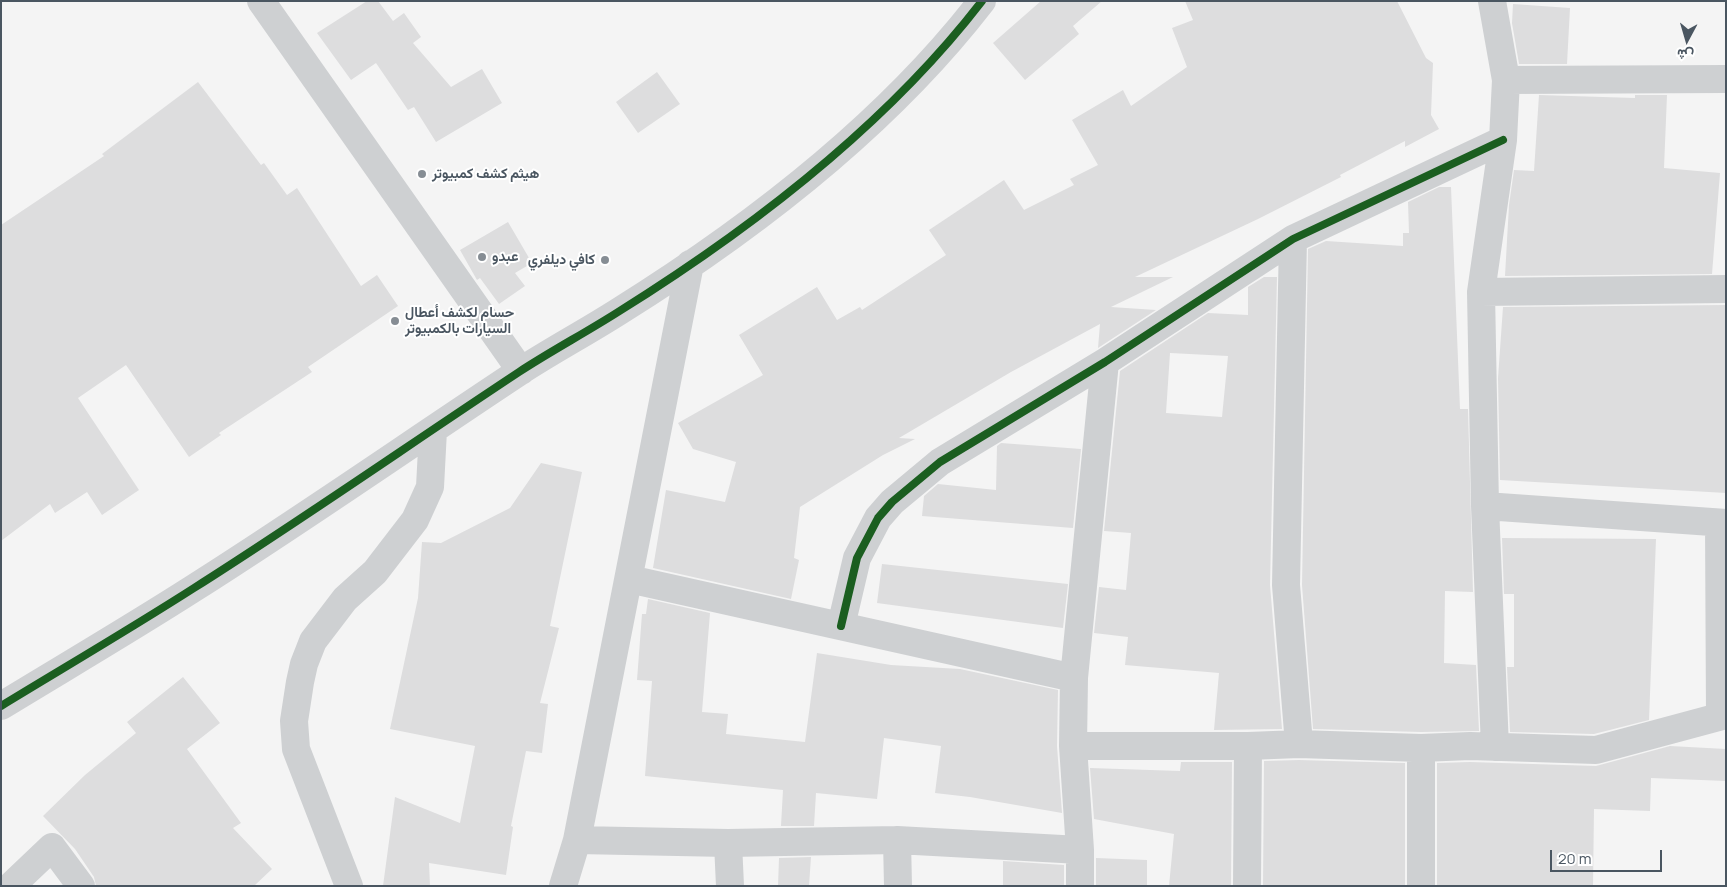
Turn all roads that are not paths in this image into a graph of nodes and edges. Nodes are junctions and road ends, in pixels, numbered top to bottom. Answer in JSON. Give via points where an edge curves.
{"nodes":[{"id":1,"x":261,"y":1,"type":"edge"},
{"id":2,"x":982,"y":1,"type":"edge"},
{"id":3,"x":1492,"y":1,"type":"edge"},
{"id":4,"x":1726,"y":79,"type":"edge"},
{"id":5,"x":1506,"y":80,"type":"junction"},
{"id":6,"x":1502,"y":140,"type":"junction"},
{"id":7,"x":1293,"y":239,"type":"junction"},
{"id":8,"x":690,"y":264,"type":"junction"},
{"id":9,"x":1726,"y":289,"type":"edge"},
{"id":10,"x":1481,"y":292,"type":"junction"},
{"id":11,"x":1105,"y":362,"type":"junction"},
{"id":12,"x":521,"y":371,"type":"junction"},
{"id":13,"x":433,"y":430,"type":"junction"},
{"id":14,"x":1485,"y":506,"type":"junction"},
{"id":15,"x":1722,"y":523,"type":"edge"},
{"id":16,"x":1723,"y":574,"type":"edge"},
{"id":17,"x":629,"y":579,"type":"junction"},
{"id":18,"x":842,"y":626,"type":"junction"},
{"id":19,"x":1074,"y":678,"type":"junction"},
{"id":20,"x":1,"y":706,"type":"edge"},
{"id":21,"x":1723,"y":715,"type":"edge"},
{"id":22,"x":1299,"y":744,"type":"junction"},
{"id":23,"x":1073,"y":746,"type":"junction"},
{"id":24,"x":1248,"y":746,"type":"junction"},
{"id":25,"x":1495,"y":747,"type":"junction"},
{"id":26,"x":1421,"y":748,"type":"junction"},
{"id":27,"x":577,"y":840,"type":"junction"},
{"id":28,"x":897,"y":840,"type":"junction"},
{"id":29,"x":728,"y":844,"type":"junction"},
{"id":30,"x":1080,"y":850,"type":"junction"},
{"id":31,"x":11,"y":886,"type":"edge"},
{"id":32,"x":82,"y":886,"type":"edge"},
{"id":33,"x":349,"y":886,"type":"edge"},
{"id":34,"x":564,"y":886,"type":"edge"},
{"id":35,"x":730,"y":886,"type":"edge"},
{"id":36,"x":898,"y":886,"type":"edge"},
{"id":37,"x":1080,"y":886,"type":"edge"},
{"id":38,"x":1247,"y":886,"type":"edge"},
{"id":39,"x":1421,"y":886,"type":"edge"}],
"edges":[{"from":1,"to":12,"type":"street"},
{"from":2,"to":8,"type":"street","via":[[914,82],[849,143]]},
{"from":3,"to":5,"type":"street"},
{"from":4,"to":5,"type":"street"},
{"from":5,"to":6,"type":"street"},
{"from":6,"to":7,"type":"street"},
{"from":6,"to":10,"type":"street"},
{"from":7,"to":11,"type":"street"},
{"from":7,"to":22,"type":"street","via":[[1286,586]]},
{"from":8,"to":12,"type":"street"},
{"from":8,"to":17,"type":"street"},
{"from":9,"to":10,"type":"street"},
{"from":10,"to":14,"type":"street"},
{"from":11,"to":18,"type":"street","via":[[940,462],[892,502],[878,518],[857,558]]},
{"from":11,"to":19,"type":"street"},
{"from":12,"to":13,"type":"street"},
{"from":13,"to":20,"type":"street","via":[[194,588]]},
{"from":13,"to":33,"type":"street","via":[[430,487],[415,520],[375,572],[345,599],[313,641],[300,682],[294,721],[296,749]]},
{"from":14,"to":15,"type":"street"},
{"from":14,"to":25,"type":"street"},
{"from":15,"to":16,"type":"street"},
{"from":16,"to":21,"type":"street"},
{"from":17,"to":18,"type":"street"},
{"from":17,"to":27,"type":"street"},
{"from":18,"to":19,"type":"street"},
{"from":19,"to":23,"type":"street"},
{"from":21,"to":25,"type":"street","via":[[1596,750]]},
{"from":22,"to":24,"type":"street"},
{"from":22,"to":26,"type":"street"},
{"from":23,"to":24,"type":"street"},
{"from":23,"to":30,"type":"street"},
{"from":24,"to":38,"type":"street"},
{"from":25,"to":26,"type":"street"},
{"from":26,"to":39,"type":"street"},
{"from":27,"to":29,"type":"street"},
{"from":27,"to":34,"type":"street"},
{"from":28,"to":29,"type":"street"},
{"from":28,"to":30,"type":"street"},
{"from":28,"to":36,"type":"street"},
{"from":29,"to":35,"type":"street"},
{"from":30,"to":37,"type":"street"},
{"from":31,"to":32,"type":"street","via":[[52,847]]}]}
